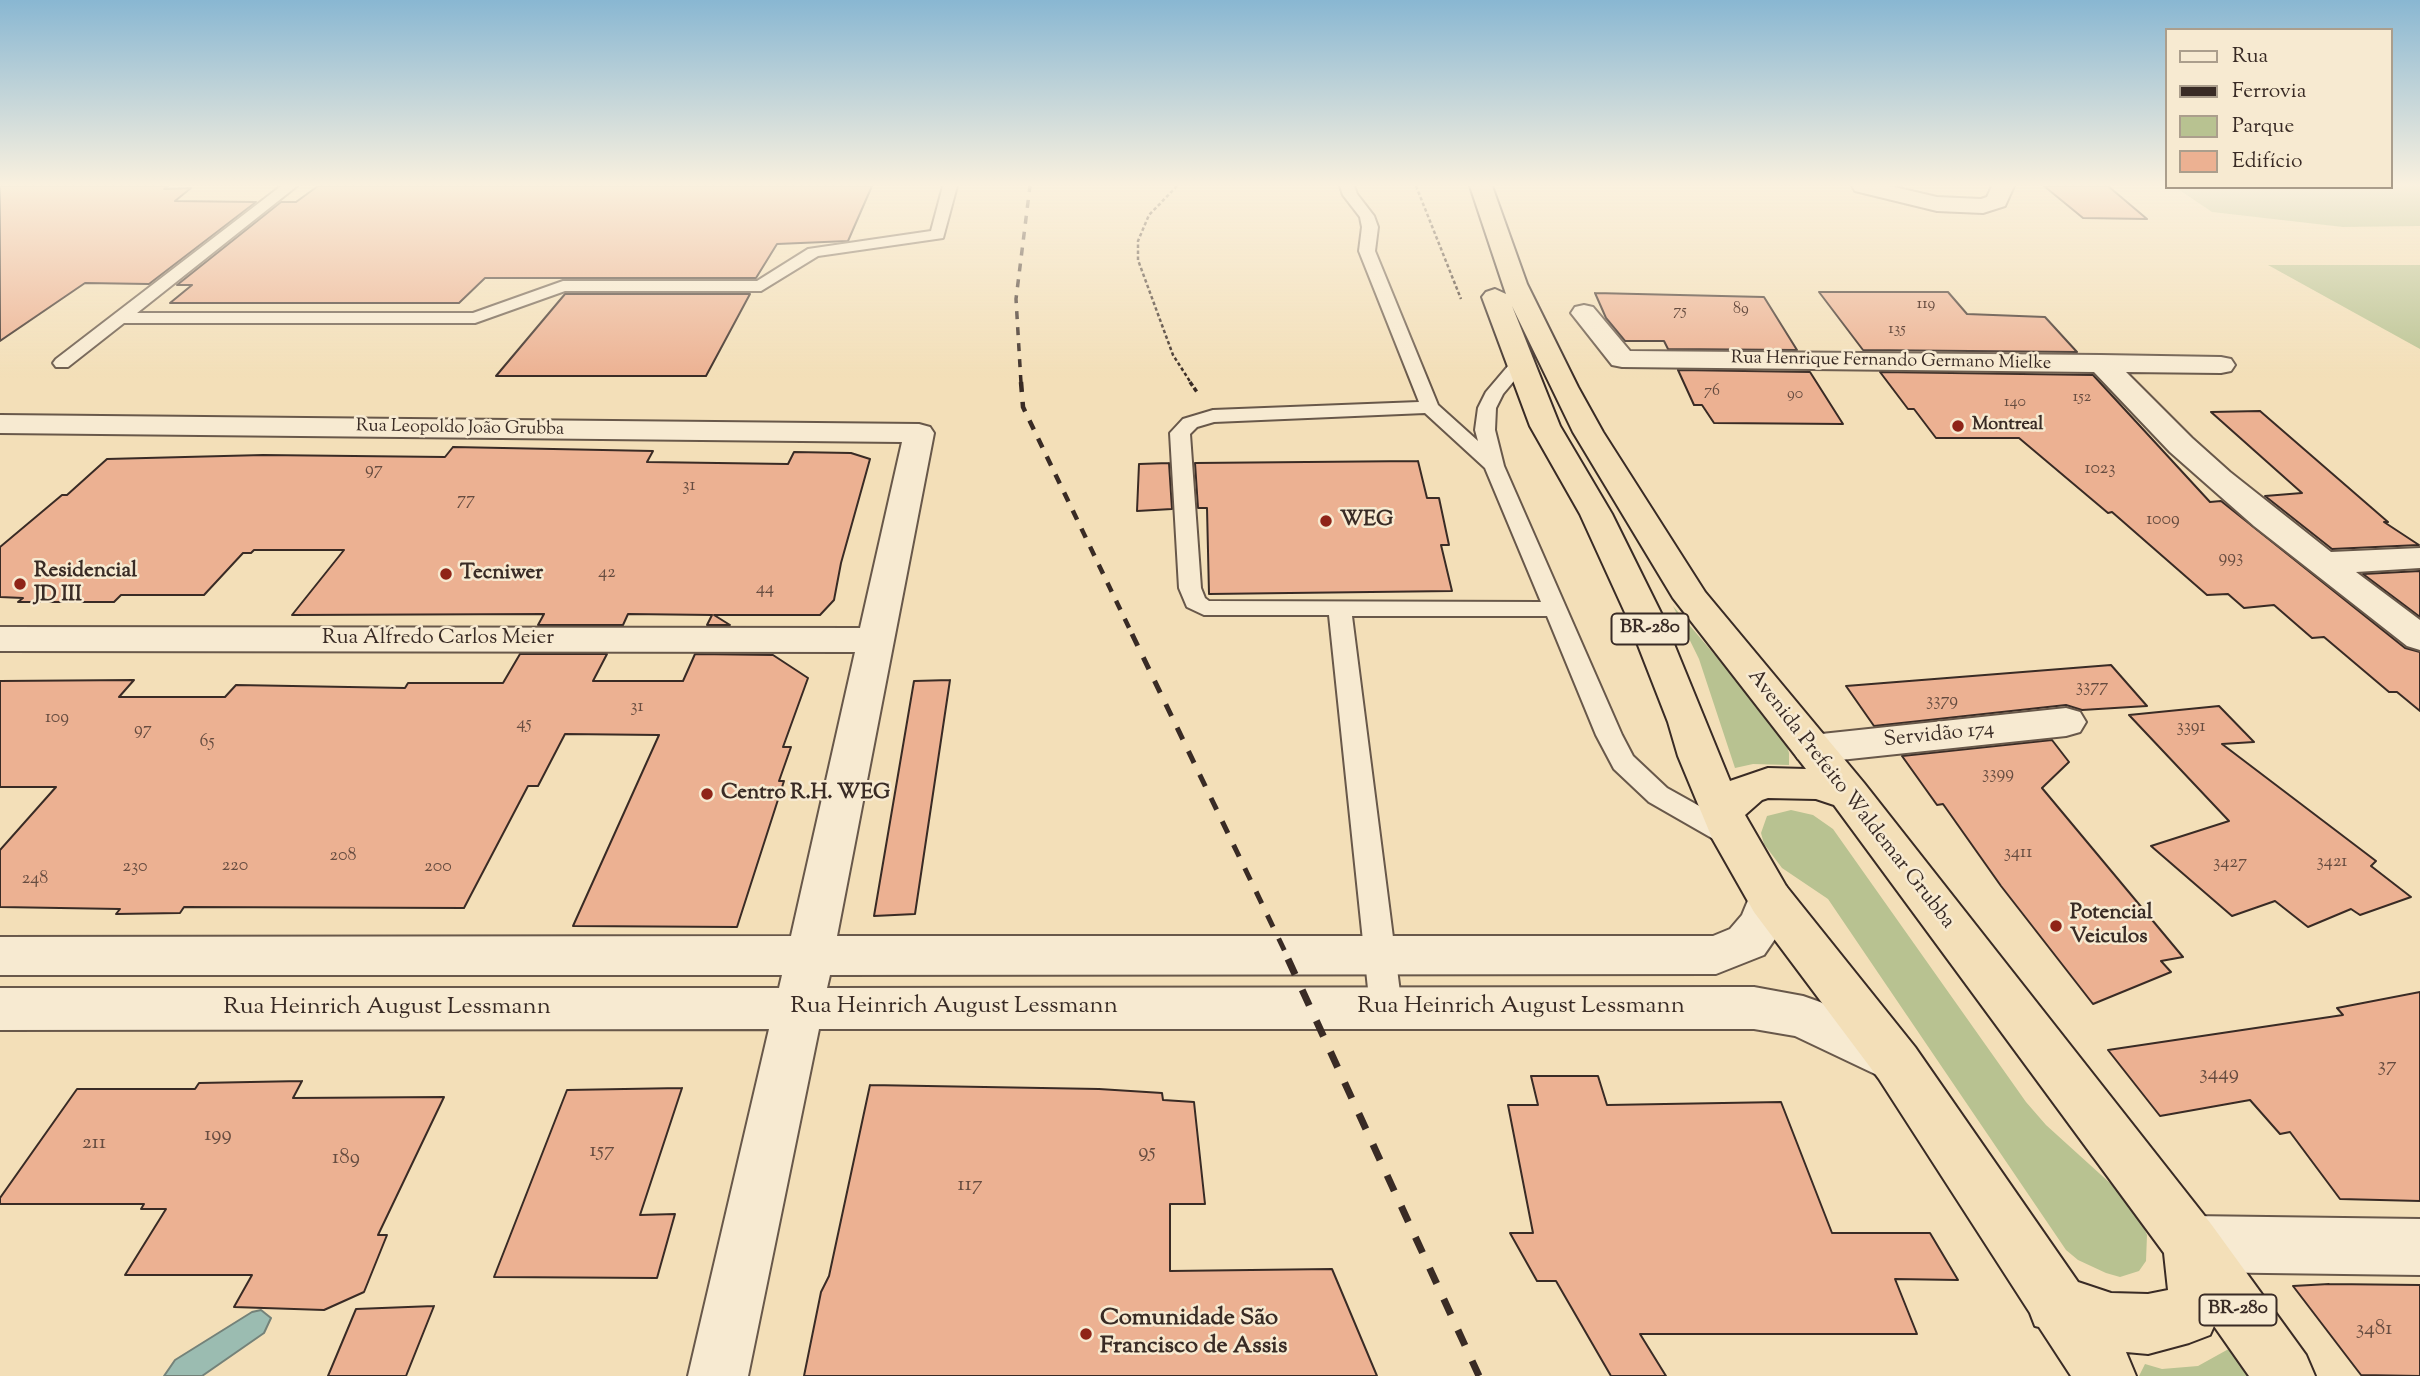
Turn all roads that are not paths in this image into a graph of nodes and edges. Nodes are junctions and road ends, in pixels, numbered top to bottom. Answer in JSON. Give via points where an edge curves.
{"nodes":[{"id":1,"x":208,"y":250,"type":"edge"},
{"id":2,"x":827,"y":250,"type":"edge"},
{"id":3,"x":1367,"y":250,"type":"edge"},
{"id":4,"x":1479,"y":250,"type":"edge"},
{"id":5,"x":1503,"y":250,"type":"edge"},
{"id":6,"x":1584,"y":313,"type":"dead end"},
{"id":7,"x":121,"y":318,"type":"junction"},
{"id":8,"x":62,"y":363,"type":"dead end"},
{"id":9,"x":1520,"y":363,"type":"junction"},
{"id":10,"x":2101,"y":363,"type":"junction"},
{"id":11,"x":2221,"y":365,"type":"dead end"},
{"id":12,"x":1430,"y":407,"type":"junction"},
{"id":13,"x":0,"y":425,"type":"edge"},
{"id":14,"x":1494,"y":466,"type":"junction"},
{"id":15,"x":2420,"y":558,"type":"edge"},
{"id":16,"x":2322,"y":563,"type":"junction"},
{"id":17,"x":1555,"y":609,"type":"junction"},
{"id":18,"x":1340,"y":610,"type":"junction"},
{"id":19,"x":2420,"y":638,"type":"edge"},
{"id":20,"x":0,"y":639,"type":"edge"},
{"id":21,"x":876,"y":640,"type":"junction"},
{"id":22,"x":2066,"y":722,"type":"dead end"},
{"id":23,"x":1812,"y":749,"type":"junction"},
{"id":24,"x":1849,"y":794,"type":"junction"},
{"id":25,"x":1728,"y":825,"type":"junction"},
{"id":26,"x":1770,"y":899,"type":"junction"},
{"id":27,"x":1380,"y":955,"type":"junction"},
{"id":28,"x":0,"y":956,"type":"edge"},
{"id":29,"x":810,"y":956,"type":"junction"},
{"id":30,"x":1386,"y":1007,"type":"junction"},
{"id":31,"x":798,"y":1008,"type":"junction"},
{"id":32,"x":0,"y":1009,"type":"edge"},
{"id":33,"x":1897,"y":1063,"type":"junction"},
{"id":34,"x":2191,"y":1244,"type":"junction"},
{"id":35,"x":2420,"y":1247,"type":"edge"},
{"id":36,"x":2056,"y":1305,"type":"junction"},
{"id":37,"x":718,"y":1376,"type":"edge"},
{"id":38,"x":2106,"y":1376,"type":"edge"},
{"id":39,"x":2284,"y":1376,"type":"edge"}],
"edges":[{"from":1,"to":7,"type":"lane"},
{"from":2,"to":7,"type":"lane","via":[[814,252],[761,286],[563,286],[475,318]]},
{"from":3,"to":12,"type":"lane"},
{"from":4,"to":9,"type":"highway","number":"BR-280"},
{"from":5,"to":23,"type":"highway","name":"Avenida Prefeito Waldemar Grubba","number":"BR-280","via":[[1514,284],[1588,432],[1692,598]]},
{"from":6,"to":10,"type":"street","name":"Rua Henrique Fernando Germano Mielke","via":[[1622,359]]},
{"from":7,"to":8,"type":"lane"},
{"from":9,"to":14,"type":"lane","via":[[1487,408],[1485,430]]},
{"from":9,"to":25,"type":"highway","number":"BR-280","via":[[1545,426],[1597,514],[1645,617]]},
{"from":10,"to":11,"type":"street","name":"Rua Henrique Fernando Germano Mielke"},
{"from":10,"to":16,"type":"street","via":[[2190,454]]},
{"from":12,"to":14,"type":"lane"},
{"from":12,"to":18,"type":"lane","via":[[1213,416],[1190,423],[1180,433],[1190,588],[1195,602],[1204,608]]},
{"from":13,"to":21,"type":"street","name":"Rua Leopoldo João Grubba","via":[[919,433]]},
{"from":14,"to":17,"type":"lane"},
{"from":15,"to":16,"type":"street"},
{"from":16,"to":19,"type":"street"},
{"from":17,"to":18,"type":"lane"},
{"from":17,"to":25,"type":"lane","via":[[1623,762],[1658,795]]},
{"from":18,"to":27,"type":"lane"},
{"from":20,"to":21,"type":"street","name":"Rua Alfredo Carlos Meier"},
{"from":21,"to":29,"type":"street"},
{"from":22,"to":23,"type":"street","name":"Servidão 174"},
{"from":23,"to":24,"type":"highway","name":"Avenida Prefeito Waldemar Grubba","number":"BR-280"},
{"from":24,"to":25,"type":"highway","via":[[1816,784],[1768,783],[1747,789]]},
{"from":24,"to":34,"type":"highway","name":"Avenida Prefeito Waldemar Grubba","number":"BR-280"},
{"from":25,"to":26,"type":"highway","number":"BR-280"},
{"from":26,"to":27,"type":"street","via":[[1763,923],[1746,942],[1716,955]]},
{"from":26,"to":33,"type":"highway","number":"BR-280"},
{"from":27,"to":29,"type":"street"},
{"from":27,"to":30,"type":"lane"},
{"from":28,"to":29,"type":"street"},
{"from":29,"to":31,"type":"street"},
{"from":30,"to":31,"type":"street","name":"Rua Heinrich August Lessmann"},
{"from":30,"to":33,"type":"street","name":"Rua Heinrich August Lessmann","via":[[1754,1007],[1803,1017]]},
{"from":31,"to":32,"type":"street","name":"Rua Heinrich August Lessmann"},
{"from":31,"to":37,"type":"street"},
{"from":33,"to":36,"type":"highway","number":"BR-280"},
{"from":34,"to":35,"type":"street"},
{"from":34,"to":36,"type":"highway","via":[[2198,1295],[2189,1314],[2148,1324],[2110,1322]]},
{"from":34,"to":39,"type":"highway","name":"Avenida Prefeito Waldemar Grubba","number":"BR-280"},
{"from":36,"to":38,"type":"highway","number":"BR-280"}]}
